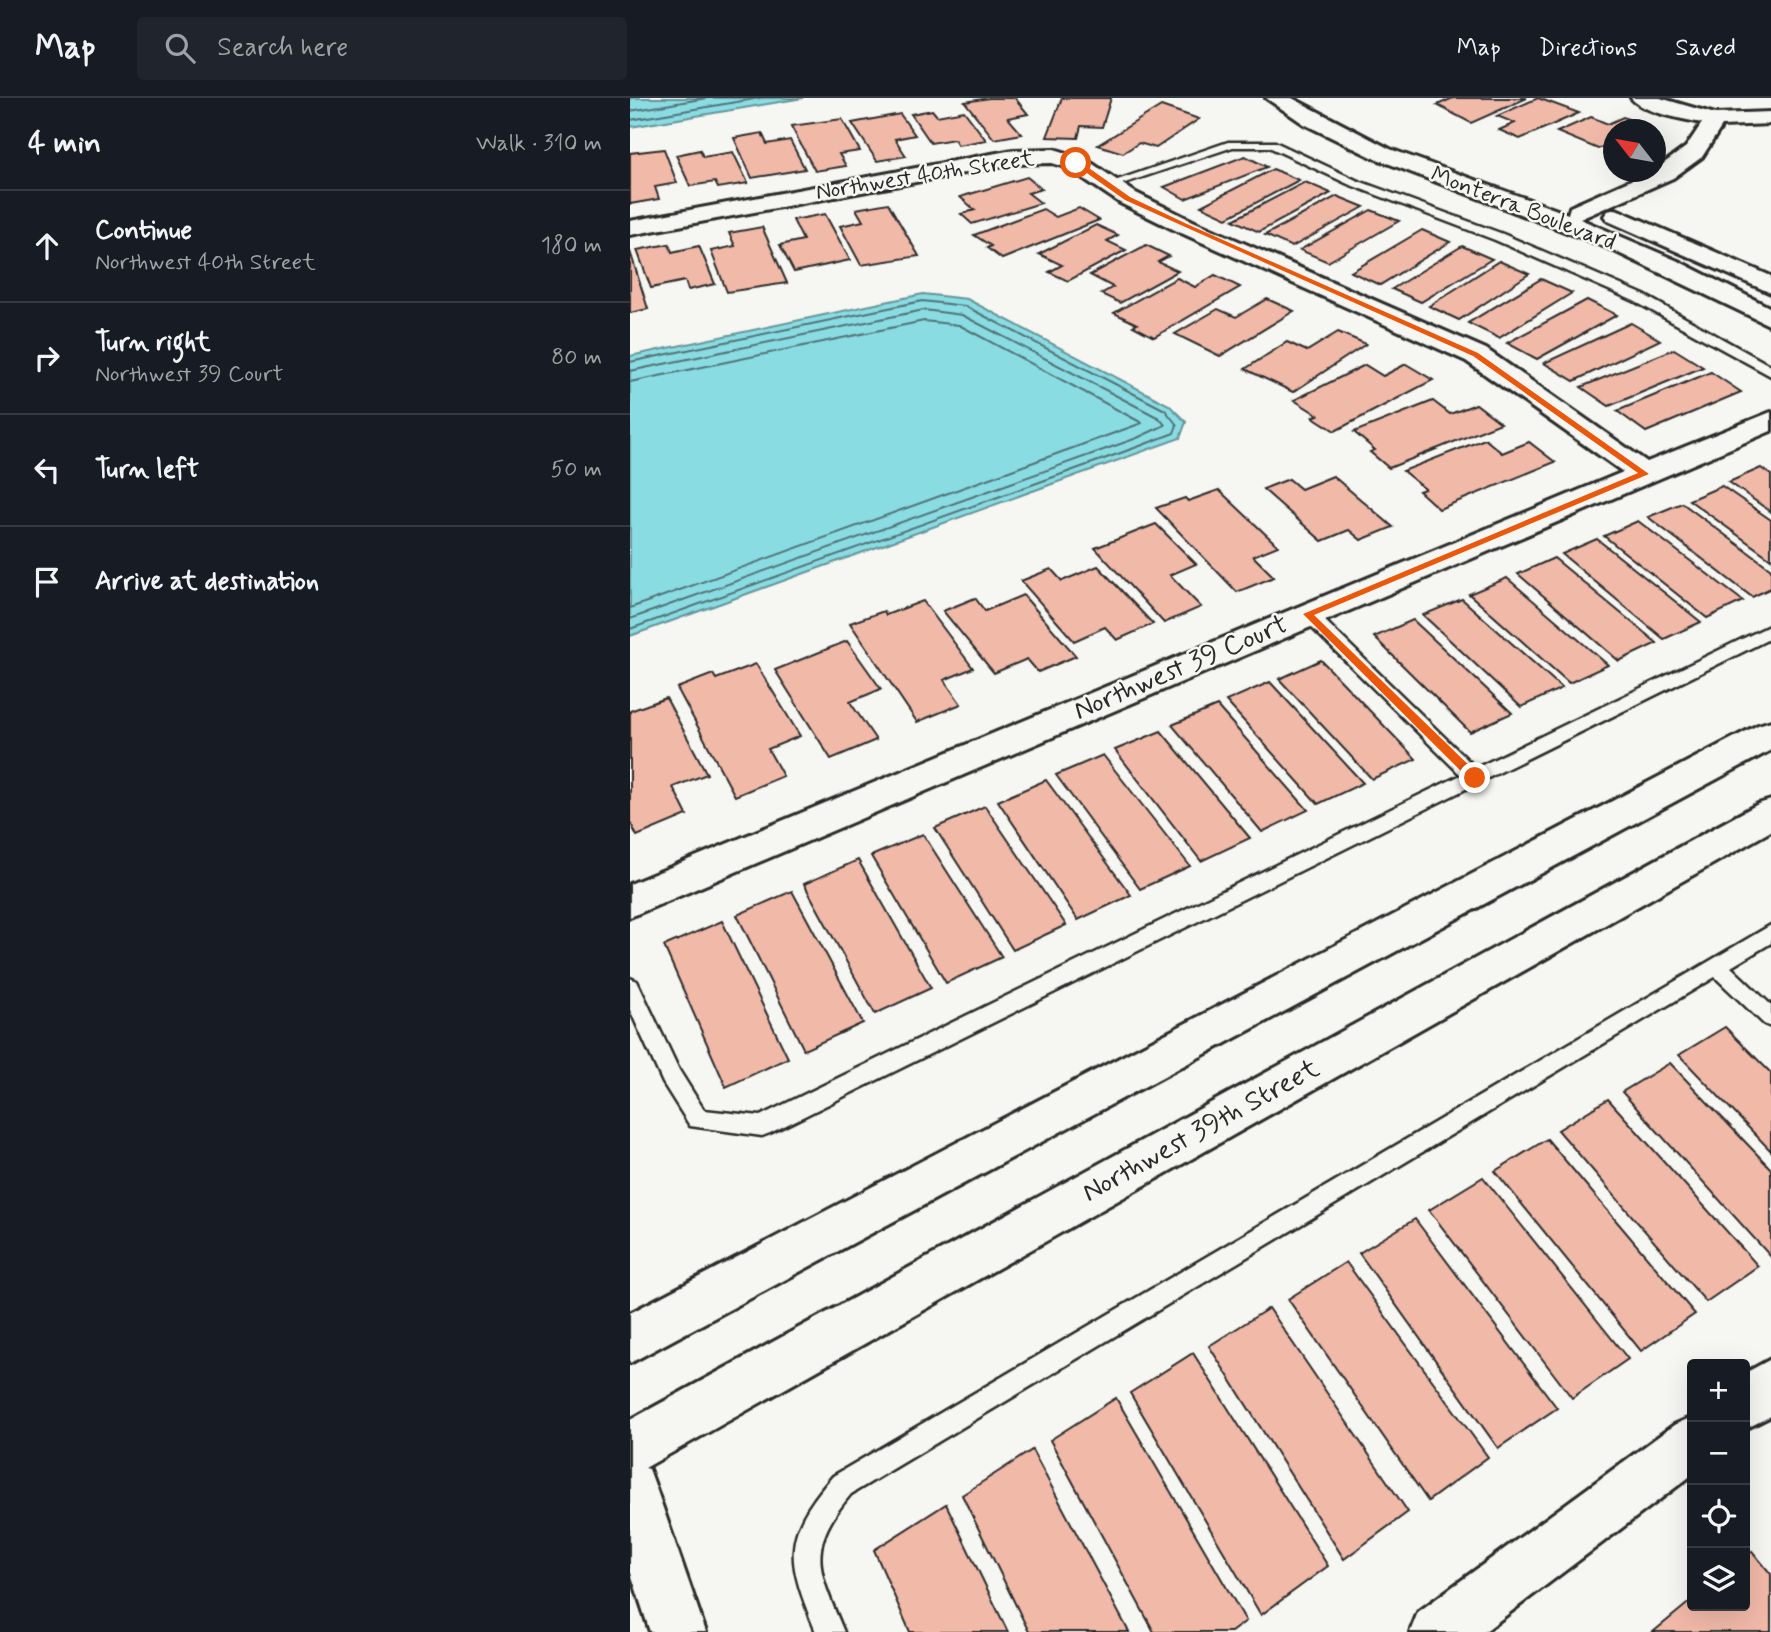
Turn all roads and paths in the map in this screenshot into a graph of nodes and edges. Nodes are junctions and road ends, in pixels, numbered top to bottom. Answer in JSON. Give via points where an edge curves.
{"nodes":[{"id":1,"x":1277,"y":98,"type":"edge"},
{"id":2,"x":1642,"y":98,"type":"edge"},
{"id":3,"x":1337,"y":105,"type":"dead end"},
{"id":4,"x":1306,"y":117,"type":"junction"},
{"id":5,"x":1771,"y":118,"type":"edge"},
{"id":6,"x":1715,"y":120,"type":"junction"},
{"id":7,"x":1413,"y":142,"type":"dead end"},
{"id":8,"x":1109,"y":185,"type":"junction"},
{"id":9,"x":1568,"y":204,"type":"junction"},
{"id":10,"x":630,"y":228,"type":"edge"},
{"id":11,"x":1771,"y":285,"type":"edge"},
{"id":12,"x":1771,"y":318,"type":"edge"},
{"id":13,"x":1771,"y":372,"type":"edge"},
{"id":14,"x":1771,"y":421,"type":"edge"},
{"id":15,"x":1644,"y":474,"type":"junction"},
{"id":16,"x":1308,"y":614,"type":"junction"},
{"id":17,"x":1771,"y":631,"type":"edge"},
{"id":18,"x":1771,"y":734,"type":"edge"},
{"id":19,"x":1475,"y":778,"type":"junction"},
{"id":20,"x":1771,"y":814,"type":"edge"},
{"id":21,"x":630,"y":901,"type":"edge"},
{"id":22,"x":1771,"y":933,"type":"edge"},
{"id":23,"x":1717,"y":966,"type":"junction"},
{"id":24,"x":630,"y":987,"type":"edge"},
{"id":25,"x":1771,"y":1018,"type":"edge"},
{"id":26,"x":630,"y":1339,"type":"edge"},
{"id":27,"x":1771,"y":1384,"type":"edge"},
{"id":28,"x":1750,"y":1400,"type":"edge"},
{"id":29,"x":1687,"y":1447,"type":"edge"},
{"id":30,"x":630,"y":1448,"type":"edge"},
{"id":31,"x":630,"y":1488,"type":"edge"},
{"id":32,"x":678,"y":1632,"type":"edge"},
{"id":33,"x":830,"y":1632,"type":"edge"},
{"id":34,"x":1438,"y":1632,"type":"edge"}],
"edges":[{"from":1,"to":4,"type":"street","name":"Monterra Boulevard"},
{"from":2,"to":6,"type":"street"},
{"from":3,"to":4,"type":"street"},
{"from":4,"to":9,"type":"street","name":"Monterra Boulevard","via":[[1400,163]]},
{"from":5,"to":6,"type":"street"},
{"from":6,"to":9,"type":"street","via":[[1695,152],[1665,173]]},
{"from":7,"to":9,"type":"street","name":"Monterra Boulevard"},
{"from":8,"to":10,"type":"street","name":"Northwest 40th Street","via":[[1076,163],[1054,156],[1013,157]]},
{"from":8,"to":13,"type":"lane","via":[[1232,144],[1271,144],[1352,182],[1499,237],[1639,298]]},
{"from":8,"to":15,"type":"street","name":"Northwest 40th Street","via":[[1185,226],[1476,355]]},
{"from":9,"to":11,"type":"street","name":"Monterra Boulevard","via":[[1664,236]]},
{"from":9,"to":12,"type":"street","name":"Monterra Boulevard"},
{"from":14,"to":15,"type":"street","name":"Northwest 39 Court"},
{"from":15,"to":16,"type":"street","name":"Northwest 39 Court"},
{"from":16,"to":19,"type":"lane"},
{"from":16,"to":21,"type":"street","name":"Northwest 39 Court"},
{"from":17,"to":19,"type":"lane"},
{"from":18,"to":26,"type":"street"},
{"from":19,"to":24,"type":"lane","via":[[762,1126],[698,1119],[671,1076]]},
{"from":20,"to":30,"type":"street","name":"Northwest 39th Street"},
{"from":22,"to":23,"type":"lane"},
{"from":23,"to":25,"type":"lane"},
{"from":23,"to":33,"type":"lane","via":[[842,1485],[824,1505],[809,1539],[806,1564]]},
{"from":27,"to":28,"type":"street"},
{"from":29,"to":34,"type":"street"},
{"from":31,"to":32,"type":"street"}]}
